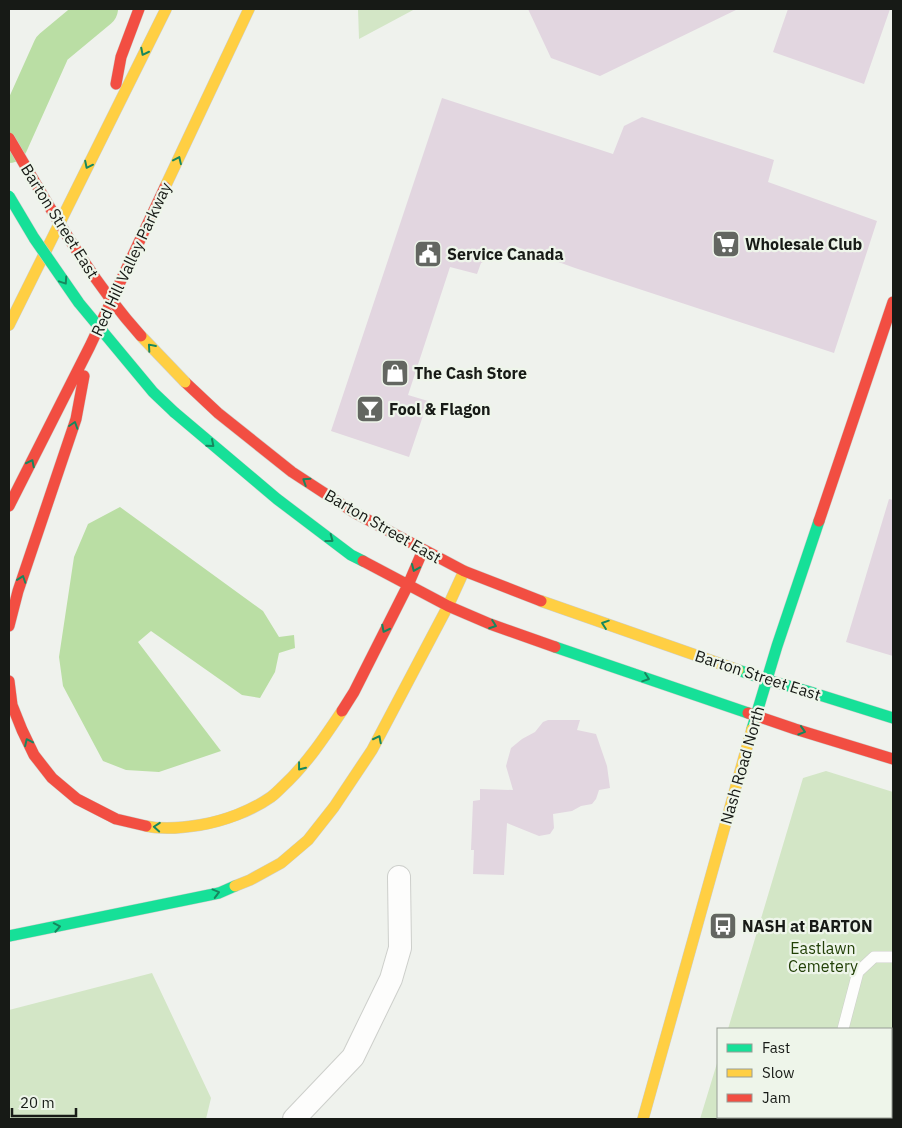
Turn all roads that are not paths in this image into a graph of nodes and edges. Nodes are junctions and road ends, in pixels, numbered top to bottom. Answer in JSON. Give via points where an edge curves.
{"nodes":[{"id":1,"x":139,"y":9,"type":"edge"},
{"id":2,"x":166,"y":9,"type":"edge"},
{"id":3,"x":249,"y":9,"type":"edge"},
{"id":4,"x":109,"y":121,"type":"junction"},
{"id":5,"x":9,"y":138,"type":"edge"},
{"id":6,"x":9,"y":196,"type":"edge"},
{"id":7,"x":893,"y":302,"type":"edge"},
{"id":8,"x":9,"y":325,"type":"edge"},
{"id":9,"x":90,"y":346,"type":"junction"},
{"id":10,"x":9,"y":506,"type":"edge"},
{"id":11,"x":423,"y":550,"type":"junction"},
{"id":12,"x":464,"y":571,"type":"junction"},
{"id":13,"x":408,"y":585,"type":"junction"},
{"id":14,"x":448,"y":606,"type":"junction"},
{"id":15,"x":9,"y":626,"type":"edge"},
{"id":16,"x":767,"y":680,"type":"junction"},
{"id":17,"x":9,"y":681,"type":"edge"},
{"id":18,"x":756,"y":715,"type":"junction"},
{"id":19,"x":893,"y":718,"type":"edge"},
{"id":20,"x":893,"y":759,"type":"edge"},
{"id":21,"x":398,"y":877,"type":"dead end"},
{"id":22,"x":9,"y":936,"type":"edge"},
{"id":23,"x":893,"y":957,"type":"edge"},
{"id":24,"x":843,"y":1028,"type":"edge"},
{"id":25,"x":294,"y":1119,"type":"edge"},
{"id":26,"x":643,"y":1119,"type":"edge"}],
"edges":[{"from":1,"to":4,"type":"main road","via":[[121,57]]},
{"from":2,"to":4,"type":"main road","one_way":true},
{"from":9,"to":3,"type":"main road","name":"Red Hill Valley Parkway","one_way":true},
{"from":4,"to":8,"type":"main road","one_way":true},
{"from":11,"to":5,"type":"main road","name":"Barton Street East","one_way":true,"bridge":true,"via":[[355,513],[292,472],[185,382],[120,312],[79,254]]},
{"from":6,"to":13,"type":"main road","name":"Barton Street East","one_way":true,"bridge":true,"via":[[79,303],[153,392],[276,499],[351,555]]},
{"from":7,"to":16,"type":"main road","name":"Nash Road North"},
{"from":10,"to":9,"type":"main road","name":"Red Hill Valley Parkway","one_way":true},
{"from":15,"to":9,"type":"main road","one_way":true,"via":[[76,419]]},
{"from":11,"to":12,"type":"main road","name":"Barton Street East"},
{"from":11,"to":13,"type":"main road","one_way":true},
{"from":12,"to":14,"type":"main road"},
{"from":16,"to":12,"type":"main road","name":"Barton Street East","one_way":true,"via":[[528,597]]},
{"from":13,"to":14,"type":"main road","name":"Barton Street East"},
{"from":13,"to":17,"type":"main road","one_way":true,"via":[[354,692],[295,775],[271,797],[242,814],[212,823],[181,828],[152,827],[116,819],[77,799],[52,778],[34,755],[12,705]]},
{"from":14,"to":18,"type":"main road","name":"Barton Street East","one_way":true,"via":[[490,624]]},
{"from":22,"to":14,"type":"main road","one_way":true,"via":[[219,893],[281,863],[308,840],[372,750]]},
{"from":16,"to":18,"type":"main road","name":"Nash Road North"},
{"from":16,"to":19,"type":"main road","name":"Barton Street East"},
{"from":18,"to":20,"type":"main road","name":"Barton Street East","one_way":true},
{"from":18,"to":26,"type":"main road","name":"Nash Road North"},
{"from":21,"to":25,"type":"street","via":[[400,948],[391,979],[353,1057]]},
{"from":23,"to":24,"type":"lane","via":[[874,957],[858,972]]}]}
